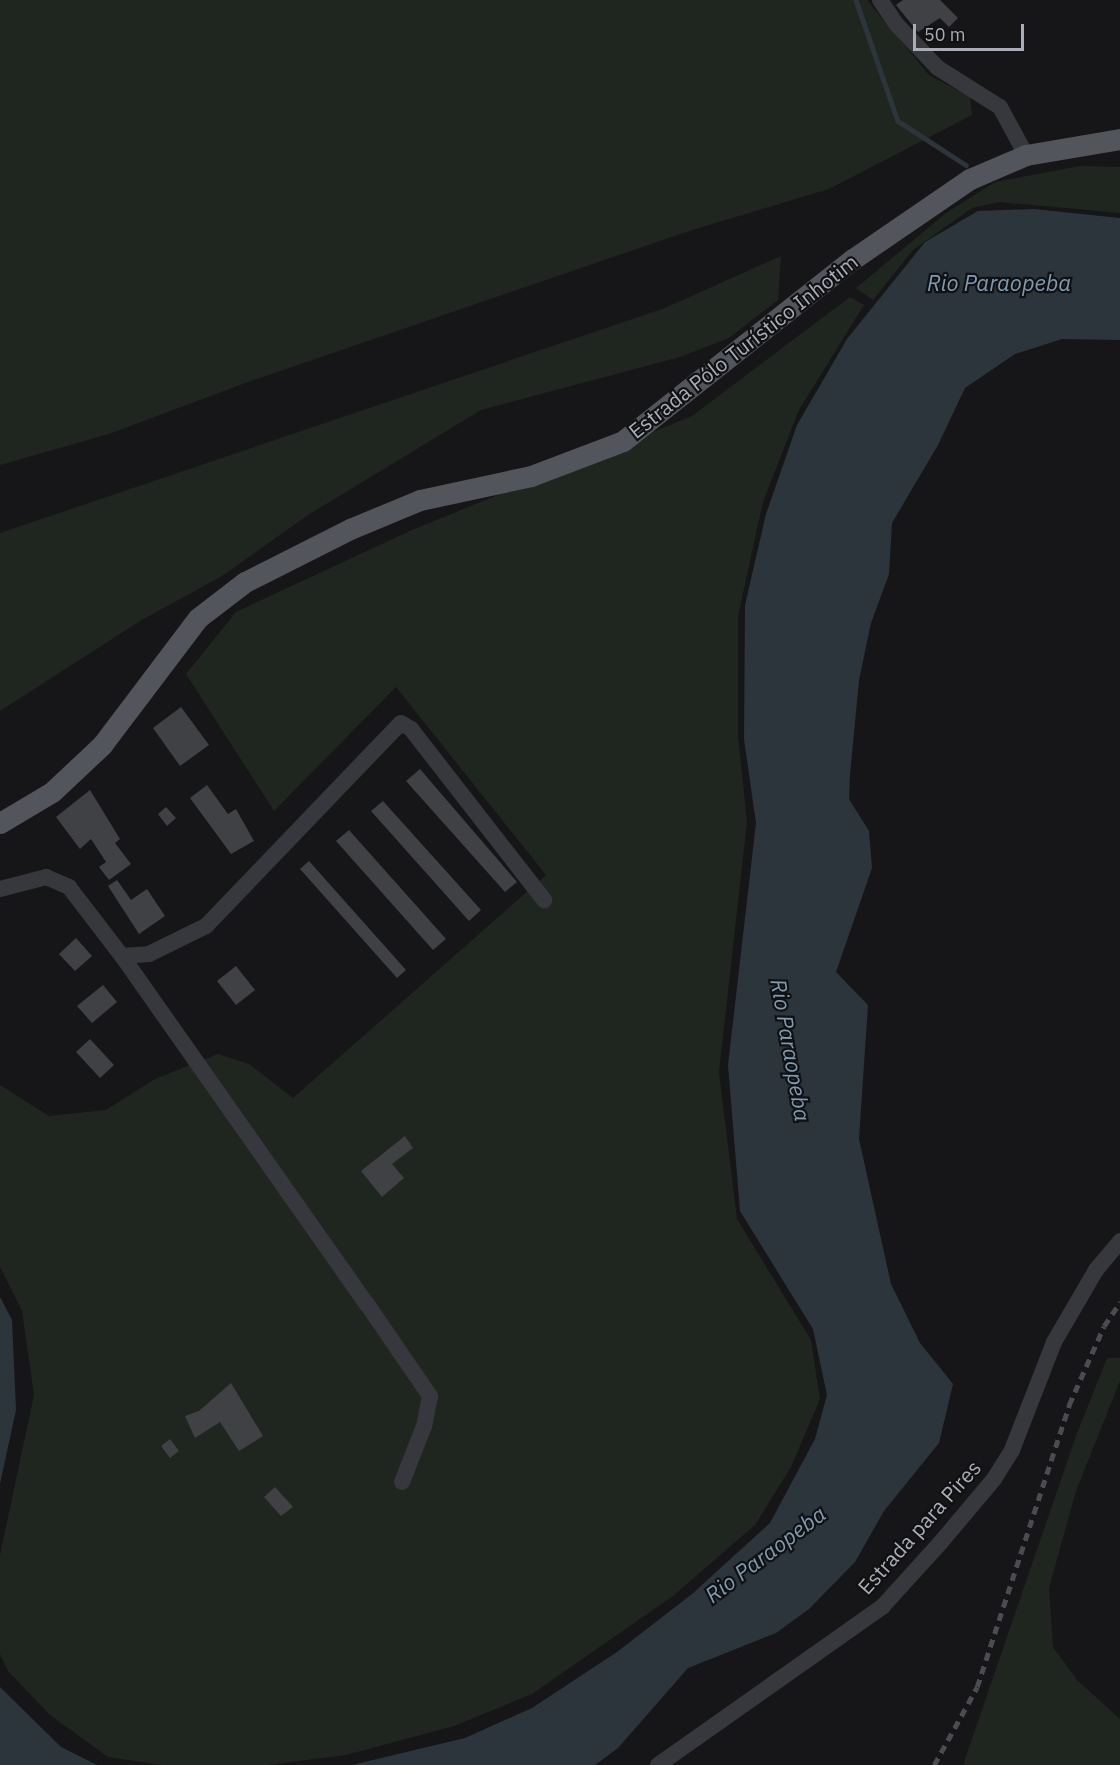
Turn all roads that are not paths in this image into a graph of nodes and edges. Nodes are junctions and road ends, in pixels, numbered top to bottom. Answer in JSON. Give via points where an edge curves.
{"nodes":[{"id":1,"x":880,"y":0,"type":"edge"},
{"id":2,"x":1120,"y":139,"type":"edge"},
{"id":3,"x":1026,"y":155,"type":"junction"},
{"id":4,"x":0,"y":823,"type":"edge"},
{"id":5,"x":0,"y":889,"type":"edge"},
{"id":6,"x":544,"y":900,"type":"dead end"},
{"id":7,"x":123,"y":956,"type":"junction"},
{"id":8,"x":1120,"y":1241,"type":"edge"},
{"id":9,"x":402,"y":1482,"type":"dead end"},
{"id":10,"x":658,"y":1765,"type":"edge"}],
"edges":[{"from":1,"to":3,"type":"street","via":[[938,68],[1000,107]]},
{"from":2,"to":3,"type":"main road","name":"Estrada Pólo Turístico Inhotim"},
{"from":3,"to":4,"type":"main road","name":"Estrada Pólo Turístico Inhotim","via":[[970,179],[854,259],[623,441],[531,476],[420,500],[350,529],[245,582],[198,618],[102,745],[52,792]]},
{"from":5,"to":7,"type":"street","via":[[46,877],[69,887]]},
{"from":6,"to":7,"type":"street","via":[[411,729],[401,723],[206,926],[149,954]]},
{"from":7,"to":9,"type":"street","via":[[430,1396],[424,1426]]},
{"from":8,"to":10,"type":"street","name":"Estrada para Pires","via":[[1096,1270],[1054,1342],[1012,1450],[994,1479],[941,1542],[883,1606]]}]}
